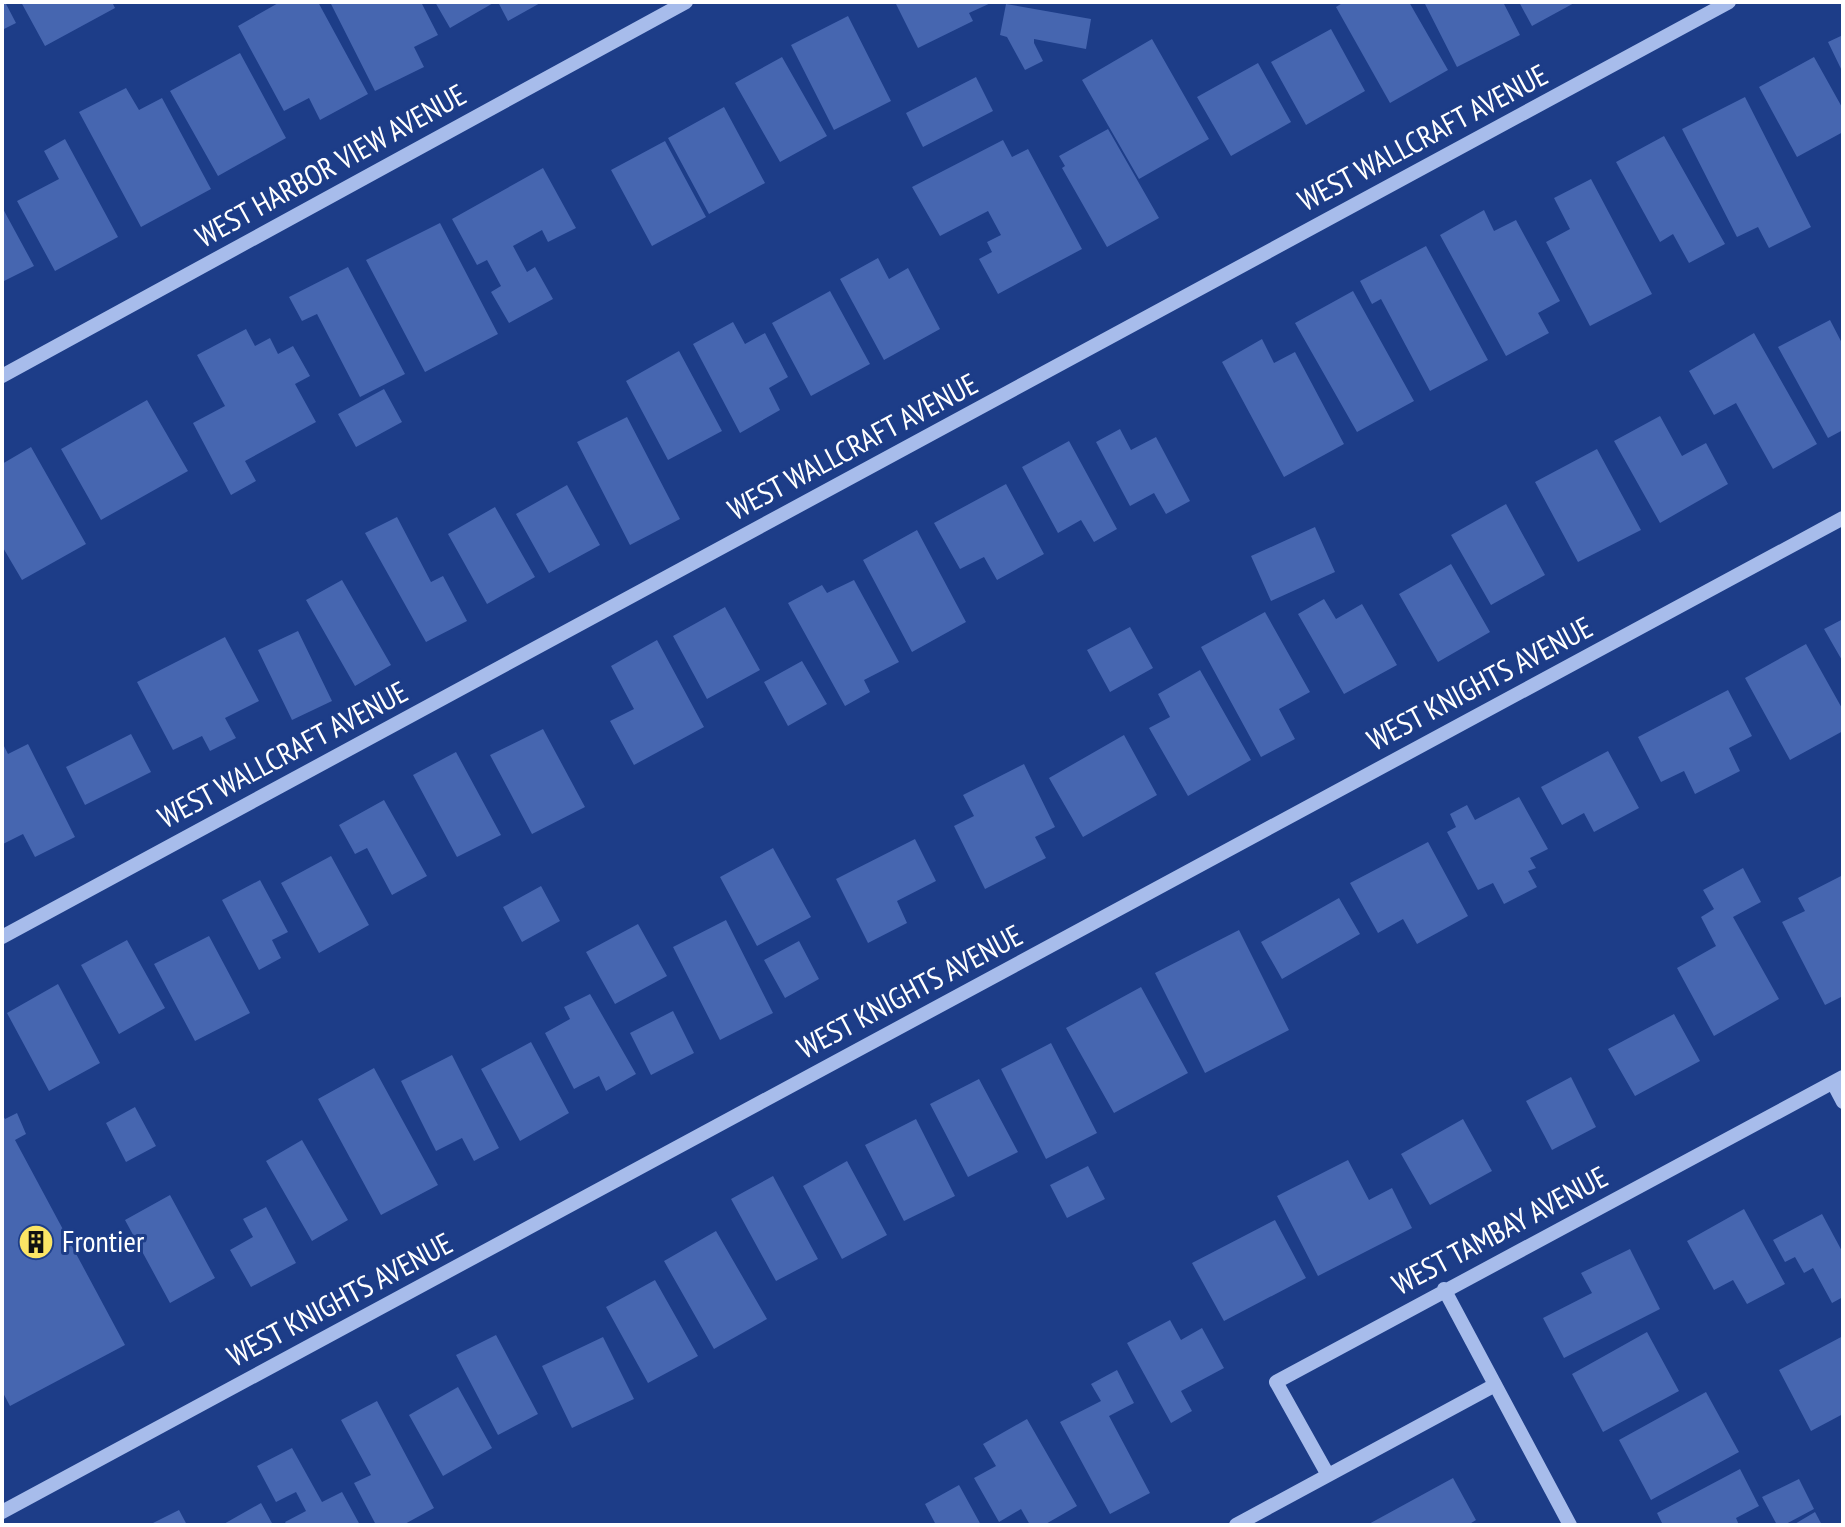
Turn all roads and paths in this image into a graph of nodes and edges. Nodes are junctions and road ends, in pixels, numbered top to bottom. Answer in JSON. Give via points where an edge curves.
{"nodes":[{"id":1,"x":686,"y":2,"type":"edge"},
{"id":2,"x":1729,"y":2,"type":"edge"},
{"id":3,"x":2,"y":376,"type":"edge"},
{"id":4,"x":1843,"y":518,"type":"edge"},
{"id":5,"x":2,"y":937,"type":"edge"},
{"id":6,"x":1838,"y":1080,"type":"edge"},
{"id":7,"x":1843,"y":1102,"type":"edge"},
{"id":8,"x":1444,"y":1289,"type":"junction"},
{"id":9,"x":1495,"y":1385,"type":"junction"},
{"id":10,"x":1328,"y":1475,"type":"junction"},
{"id":11,"x":2,"y":1512,"type":"edge"},
{"id":12,"x":1236,"y":1525,"type":"edge"},
{"id":13,"x":1570,"y":1525,"type":"edge"}],
"edges":[{"from":1,"to":3,"type":"street","name":"WEST HARBOR VIEW AVENUE"},
{"from":2,"to":5,"type":"street","name":"WEST WALLCRAFT AVENUE"},
{"from":4,"to":11,"type":"street","name":"WEST KNIGHTS AVENUE"},
{"from":6,"to":7,"type":"street"},
{"from":6,"to":8,"type":"street","name":"WEST TAMBAY AVENUE"},
{"from":8,"to":9,"type":"street"},
{"from":8,"to":10,"type":"street","name":"WEST TAMBAY AVENUE","via":[[1276,1382]]},
{"from":9,"to":10,"type":"street"},
{"from":9,"to":13,"type":"street"},
{"from":10,"to":12,"type":"street"}]}
